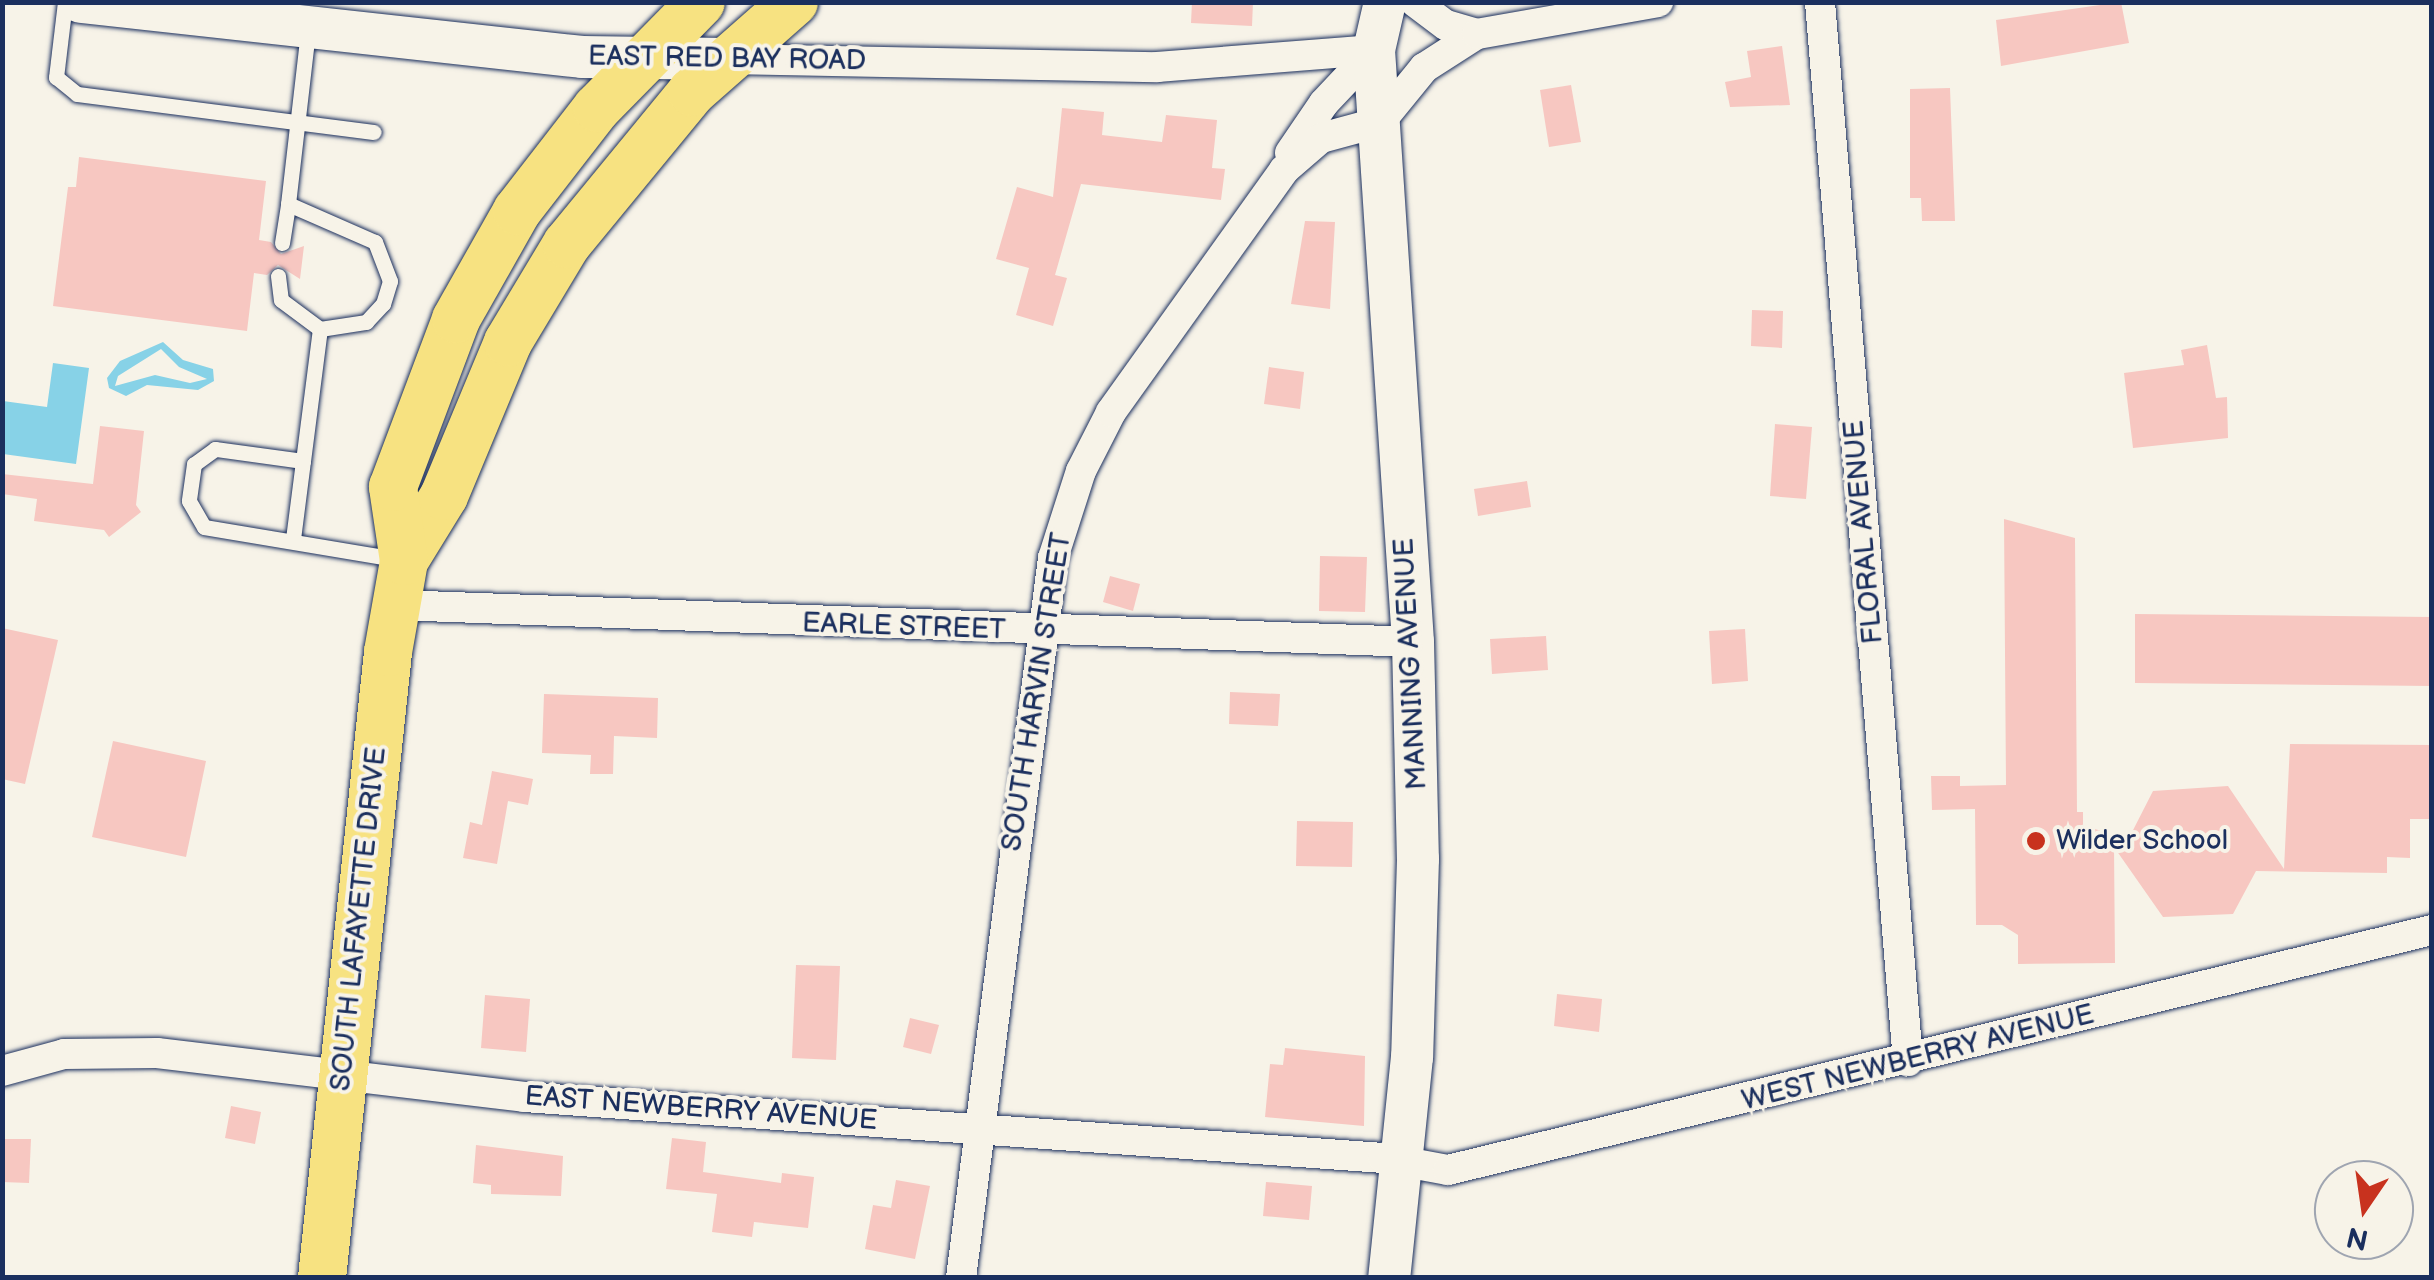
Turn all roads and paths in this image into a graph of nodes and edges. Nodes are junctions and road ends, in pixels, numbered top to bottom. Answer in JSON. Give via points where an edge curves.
{"nodes":[{"id":1,"x":65,"y":2,"type":"edge"},
{"id":2,"x":81,"y":2,"type":"edge"},
{"id":3,"x":701,"y":2,"type":"edge"},
{"id":4,"x":794,"y":2,"type":"edge"},
{"id":5,"x":1356,"y":2,"type":"edge"},
{"id":6,"x":1385,"y":2,"type":"edge"},
{"id":7,"x":1416,"y":2,"type":"edge"},
{"id":8,"x":1658,"y":2,"type":"edge"},
{"id":9,"x":1820,"y":2,"type":"edge"},
{"id":10,"x":308,"y":32,"type":"junction"},
{"id":11,"x":1476,"y":34,"type":"junction"},
{"id":12,"x":1374,"y":50,"type":"junction"},
{"id":13,"x":726,"y":58,"type":"junction"},
{"id":14,"x":640,"y":60,"type":"junction"},
{"id":15,"x":1380,"y":122,"type":"junction"},
{"id":16,"x":298,"y":123,"type":"junction"},
{"id":17,"x":374,"y":132,"type":"dead end"},
{"id":18,"x":1284,"y":170,"type":"junction"},
{"id":19,"x":288,"y":204,"type":"junction"},
{"id":20,"x":282,"y":243,"type":"dead end"},
{"id":21,"x":278,"y":276,"type":"dead end"},
{"id":22,"x":320,"y":329,"type":"junction"},
{"id":23,"x":303,"y":462,"type":"junction"},
{"id":24,"x":293,"y":539,"type":"junction"},
{"id":25,"x":400,"y":583,"type":"junction"},
{"id":26,"x":1042,"y":632,"type":"junction"},
{"id":27,"x":1412,"y":642,"type":"junction"},
{"id":28,"x":2432,"y":930,"type":"edge"},
{"id":29,"x":1908,"y":1061,"type":"junction"},
{"id":30,"x":2,"y":1071,"type":"edge"},
{"id":31,"x":341,"y":1075,"type":"junction"},
{"id":32,"x":980,"y":1128,"type":"junction"},
{"id":33,"x":1402,"y":1163,"type":"junction"},
{"id":34,"x":322,"y":1278,"type":"edge"},
{"id":35,"x":961,"y":1278,"type":"edge"},
{"id":36,"x":1389,"y":1278,"type":"edge"}],
"edges":[{"from":1,"to":16,"type":"lane","via":[[56,77],[78,94]]},
{"from":2,"to":10,"type":"main road","name":"EAST RED BAY ROAD"},
{"from":3,"to":14,"type":"main road","name":"SOUTH LAFAYETTE DRIVE"},
{"from":4,"to":13,"type":"main road","name":"SOUTH LAFAYETTE DRIVE"},
{"from":5,"to":12,"type":"main road","name":"MANNING AVENUE"},
{"from":6,"to":12,"type":"main road","name":"MANNING AVENUE"},
{"from":7,"to":11,"type":"street","via":[[1446,25]]},
{"from":8,"to":11,"type":"street"},
{"from":9,"to":29,"type":"street","name":"FLORAL AVENUE"},
{"from":10,"to":14,"type":"main road","name":"EAST RED BAY ROAD"},
{"from":10,"to":16,"type":"lane"},
{"from":11,"to":15,"type":"street","via":[[1424,68]]},
{"from":12,"to":13,"type":"street","name":"EAST RED BAY ROAD","via":[[1157,67]]},
{"from":12,"to":15,"type":"main road","name":"MANNING AVENUE"},
{"from":12,"to":18,"type":"street","name":"SOUTH HARVIN STREET","via":[[1296,139]]},
{"from":13,"to":14,"type":"main road","name":"EAST RED BAY ROAD"},
{"from":13,"to":25,"type":"main road","name":"SOUTH LAFAYETTE DRIVE","via":[[608,189],[535,293]]},
{"from":14,"to":25,"type":"main road","name":"SOUTH LAFAYETTE DRIVE","via":[[546,171],[456,319],[393,487]]},
{"from":15,"to":18,"type":"street","name":"SOUTH HARVIN STREET","via":[[1321,138]]},
{"from":15,"to":27,"type":"main road","name":"MANNING AVENUE"},
{"from":16,"to":17,"type":"lane"},
{"from":16,"to":19,"type":"lane"},
{"from":18,"to":26,"type":"street","name":"SOUTH HARVIN STREET","via":[[1111,412],[1061,526]]},
{"from":19,"to":20,"type":"lane"},
{"from":19,"to":22,"type":"lane","via":[[375,242],[386,260],[390,281],[383,304],[366,322]]},
{"from":21,"to":22,"type":"lane","via":[[281,300]]},
{"from":22,"to":23,"type":"lane"},
{"from":23,"to":24,"type":"lane"},
{"from":23,"to":24,"type":"lane","via":[[215,449],[194,464],[193,517],[204,527]]},
{"from":24,"to":25,"type":"lane"},
{"from":25,"to":26,"type":"street","name":"EARLE STREET"},
{"from":25,"to":31,"type":"main road","name":"SOUTH LAFAYETTE DRIVE"},
{"from":26,"to":27,"type":"street","name":"EARLE STREET"},
{"from":26,"to":32,"type":"street","name":"SOUTH HARVIN STREET"},
{"from":27,"to":33,"type":"main road","name":"MANNING AVENUE","via":[[1418,859]]},
{"from":28,"to":29,"type":"street","name":"WEST NEWBERRY AVENUE"},
{"from":29,"to":33,"type":"street","name":"WEST NEWBERRY AVENUE","via":[[1462,1168]]},
{"from":30,"to":31,"type":"street","name":"EAST NEWBERRY AVENUE","via":[[41,1058],[104,1052]]},
{"from":31,"to":32,"type":"street","name":"EAST NEWBERRY AVENUE","via":[[524,1097]]},
{"from":31,"to":34,"type":"main road","name":"SOUTH LAFAYETTE DRIVE"},
{"from":32,"to":33,"type":"street","name":"EAST NEWBERRY AVENUE"},
{"from":32,"to":35,"type":"street","name":"SOUTH HARVIN STREET"},
{"from":33,"to":36,"type":"main road","name":"MANNING AVENUE"}]}
